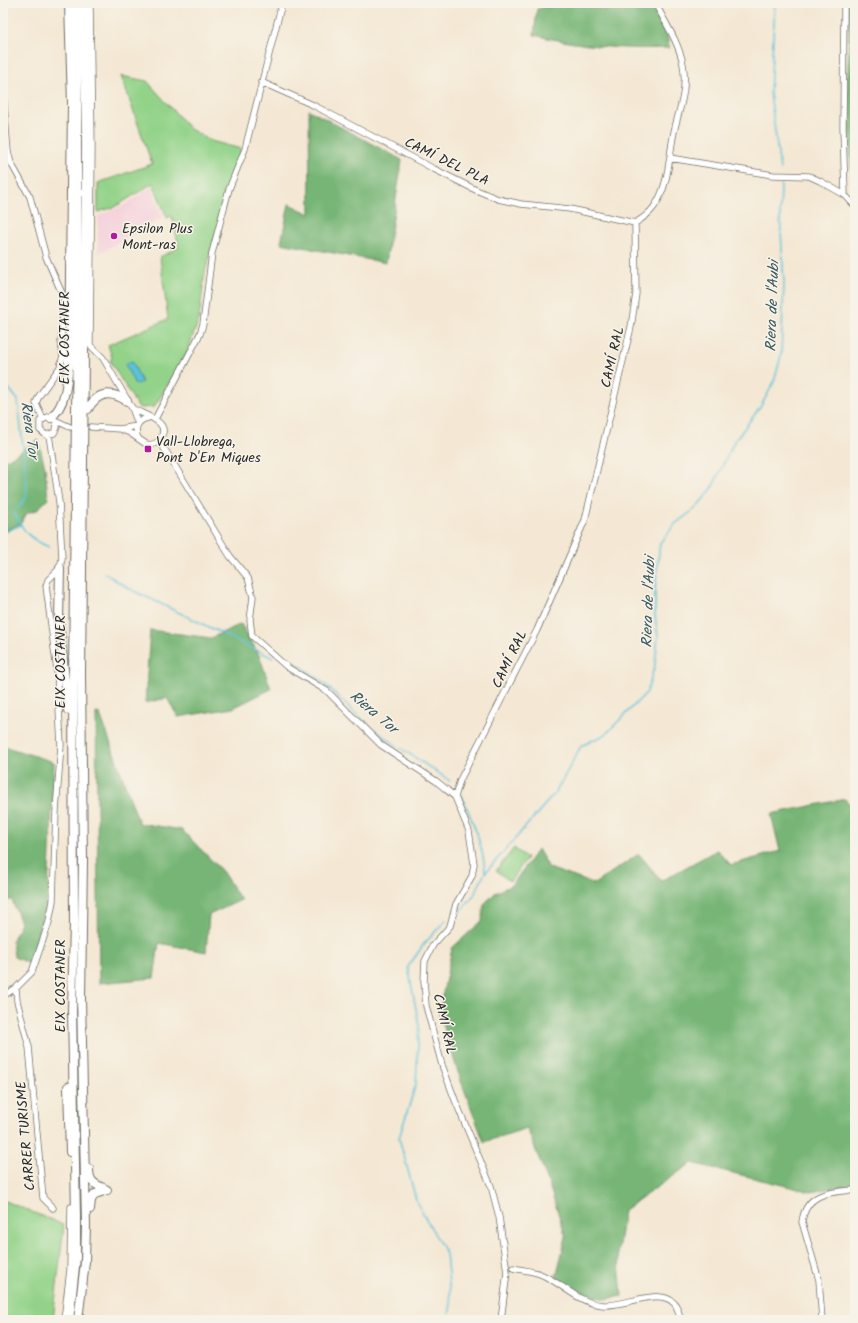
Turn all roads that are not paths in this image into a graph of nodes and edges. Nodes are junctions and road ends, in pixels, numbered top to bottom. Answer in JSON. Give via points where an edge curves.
{"nodes":[{"id":1,"x":69,"y":3,"type":"edge"},
{"id":2,"x":77,"y":3,"type":"edge"},
{"id":3,"x":84,"y":3,"type":"edge"},
{"id":4,"x":90,"y":3,"type":"edge"},
{"id":5,"x":282,"y":3,"type":"edge"},
{"id":6,"x":655,"y":3,"type":"edge"},
{"id":7,"x":844,"y":3,"type":"edge"},
{"id":8,"x":261,"y":82,"type":"junction"},
{"id":9,"x":3,"y":92,"type":"edge"},
{"id":10,"x":670,"y":158,"type":"junction"},
{"id":11,"x":845,"y":195,"type":"junction"},
{"id":12,"x":855,"y":206,"type":"edge"},
{"id":13,"x":635,"y":223,"type":"junction"},
{"id":14,"x":90,"y":345,"type":"junction"},
{"id":15,"x":130,"y":405,"type":"junction"},
{"id":16,"x":88,"y":409,"type":"junction"},
{"id":17,"x":148,"y":418,"type":"junction"},
{"id":18,"x":155,"y":419,"type":"junction"},
{"id":19,"x":50,"y":420,"type":"junction"},
{"id":20,"x":137,"y":425,"type":"junction"},
{"id":21,"x":91,"y":427,"type":"dead end"},
{"id":22,"x":120,"y":429,"type":"junction"},
{"id":23,"x":56,"y":431,"type":"junction"},
{"id":24,"x":49,"y":435,"type":"junction"},
{"id":25,"x":138,"y":438,"type":"junction"},
{"id":26,"x":159,"y":440,"type":"junction"},
{"id":27,"x":82,"y":503,"type":"junction"},
{"id":28,"x":60,"y":568,"type":"junction"},
{"id":29,"x":48,"y":580,"type":"junction"},
{"id":30,"x":60,"y":583,"type":"junction"},
{"id":31,"x":73,"y":778,"type":"junction"},
{"id":32,"x":454,"y":797,"type":"junction"},
{"id":33,"x":16,"y":988,"type":"junction"},
{"id":34,"x":3,"y":994,"type":"edge"},
{"id":35,"x":72,"y":1011,"type":"junction"},
{"id":36,"x":82,"y":1075,"type":"junction"},
{"id":37,"x":855,"y":1190,"type":"edge"},
{"id":38,"x":71,"y":1207,"type":"joint"},
{"id":39,"x":53,"y":1208,"type":"dead end"},
{"id":40,"x":513,"y":1268,"type":"dead end"},
{"id":41,"x":82,"y":1285,"type":"junction"},
{"id":42,"x":64,"y":1320,"type":"edge"},
{"id":43,"x":69,"y":1320,"type":"edge"},
{"id":44,"x":78,"y":1320,"type":"edge"},
{"id":45,"x":501,"y":1320,"type":"edge"},
{"id":46,"x":682,"y":1320,"type":"edge"},
{"id":47,"x":822,"y":1320,"type":"edge"}],
"edges":[{"from":1,"to":19,"type":"highway","via":[[72,104],[69,360],[65,395],[60,408]]},
{"from":2,"to":31,"type":"highway","name":"EIX COSTANER"},
{"from":3,"to":27,"type":"highway","via":[[86,271]]},
{"from":4,"to":14,"type":"street"},
{"from":5,"to":8,"type":"street"},
{"from":6,"to":10,"type":"street","via":[[683,64],[684,88]]},
{"from":7,"to":11,"type":"street"},
{"from":8,"to":13,"type":"street","name":"CAMÍ DEL PLA","via":[[314,105],[434,169],[498,199],[570,209]]},
{"from":8,"to":18,"type":"street","via":[[245,148],[229,189],[212,253],[203,324]]},
{"from":9,"to":19,"type":"street","via":[[11,163],[30,197],[46,257],[64,298],[61,342],[63,356],[60,367],[36,403]]},
{"from":10,"to":11,"type":"street","via":[[773,175],[809,176]]},
{"from":10,"to":13,"type":"street","via":[[654,208]]},
{"from":11,"to":12,"type":"street"},
{"from":13,"to":32,"type":"street","name":"CAMÍ RAL","via":[[636,294],[631,327],[585,520],[537,630],[460,780]]},
{"from":14,"to":15,"type":"street","via":[[103,358]]},
{"from":14,"to":16,"type":"highway"},
{"from":15,"to":16,"type":"highway","via":[[116,395],[106,394],[96,398]]},
{"from":15,"to":17,"type":"street"},
{"from":15,"to":20,"type":"street"},
{"from":16,"to":27,"type":"highway","via":[[87,458]]},
{"from":17,"to":18,"type":"street"},
{"from":17,"to":20,"type":"street"},
{"from":18,"to":26,"type":"street","via":[[163,430]]},
{"from":19,"to":23,"type":"street"},
{"from":19,"to":23,"type":"street","via":[[70,427]]},
{"from":19,"to":24,"type":"street","via":[[39,424],[43,434]]},
{"from":20,"to":22,"type":"street"},
{"from":20,"to":25,"type":"street"},
{"from":21,"to":22,"type":"street"},
{"from":22,"to":25,"type":"street"},
{"from":23,"to":24,"type":"street"},
{"from":24,"to":28,"type":"street","via":[[60,513]]},
{"from":25,"to":26,"type":"street","via":[[149,444]]},
{"from":26,"to":32,"type":"street","via":[[230,556],[248,578],[253,597],[250,620],[252,636],[287,666],[327,691],[381,745],[436,781]]},
{"from":27,"to":36,"type":"highway"},
{"from":28,"to":29,"type":"street"},
{"from":28,"to":30,"type":"highway"},
{"from":29,"to":30,"type":"street","via":[[57,580]]},
{"from":29,"to":33,"type":"street","via":[[46,586],[57,672],[61,745],[53,901],[49,922],[32,972]]},
{"from":30,"to":31,"type":"highway","via":[[60,621]]},
{"from":31,"to":35,"type":"highway","name":"EIX COSTANER"},
{"from":32,"to":45,"type":"street","name":"CAMÍ RAL","via":[[470,831],[474,864],[472,876],[456,904],[450,926],[425,961],[426,1006],[445,1072],[491,1186],[499,1218],[507,1272]]},
{"from":33,"to":34,"type":"street"},
{"from":33,"to":39,"type":"street","name":"CARRER TURISME","via":[[17,1002],[29,1047],[43,1198]]},
{"from":35,"to":38,"type":"highway","via":[[68,1092]]},
{"from":35,"to":43,"type":"highway","name":"EIX COSTANER","via":[[76,1258]]},
{"from":36,"to":41,"type":"highway","via":[[86,1225]]},
{"from":36,"to":41,"type":"highway","via":[[87,1097],[89,1177],[95,1186],[107,1190],[95,1194],[90,1200],[89,1262]]},
{"from":37,"to":47,"type":"street","via":[[820,1195],[811,1201],[803,1212],[802,1222],[819,1280]]},
{"from":38,"to":42,"type":"street","via":[[70,1270]]},
{"from":40,"to":46,"type":"street","via":[[540,1274],[588,1303],[619,1305],[658,1296],[668,1298],[675,1304]]},
{"from":41,"to":44,"type":"highway"}]}
